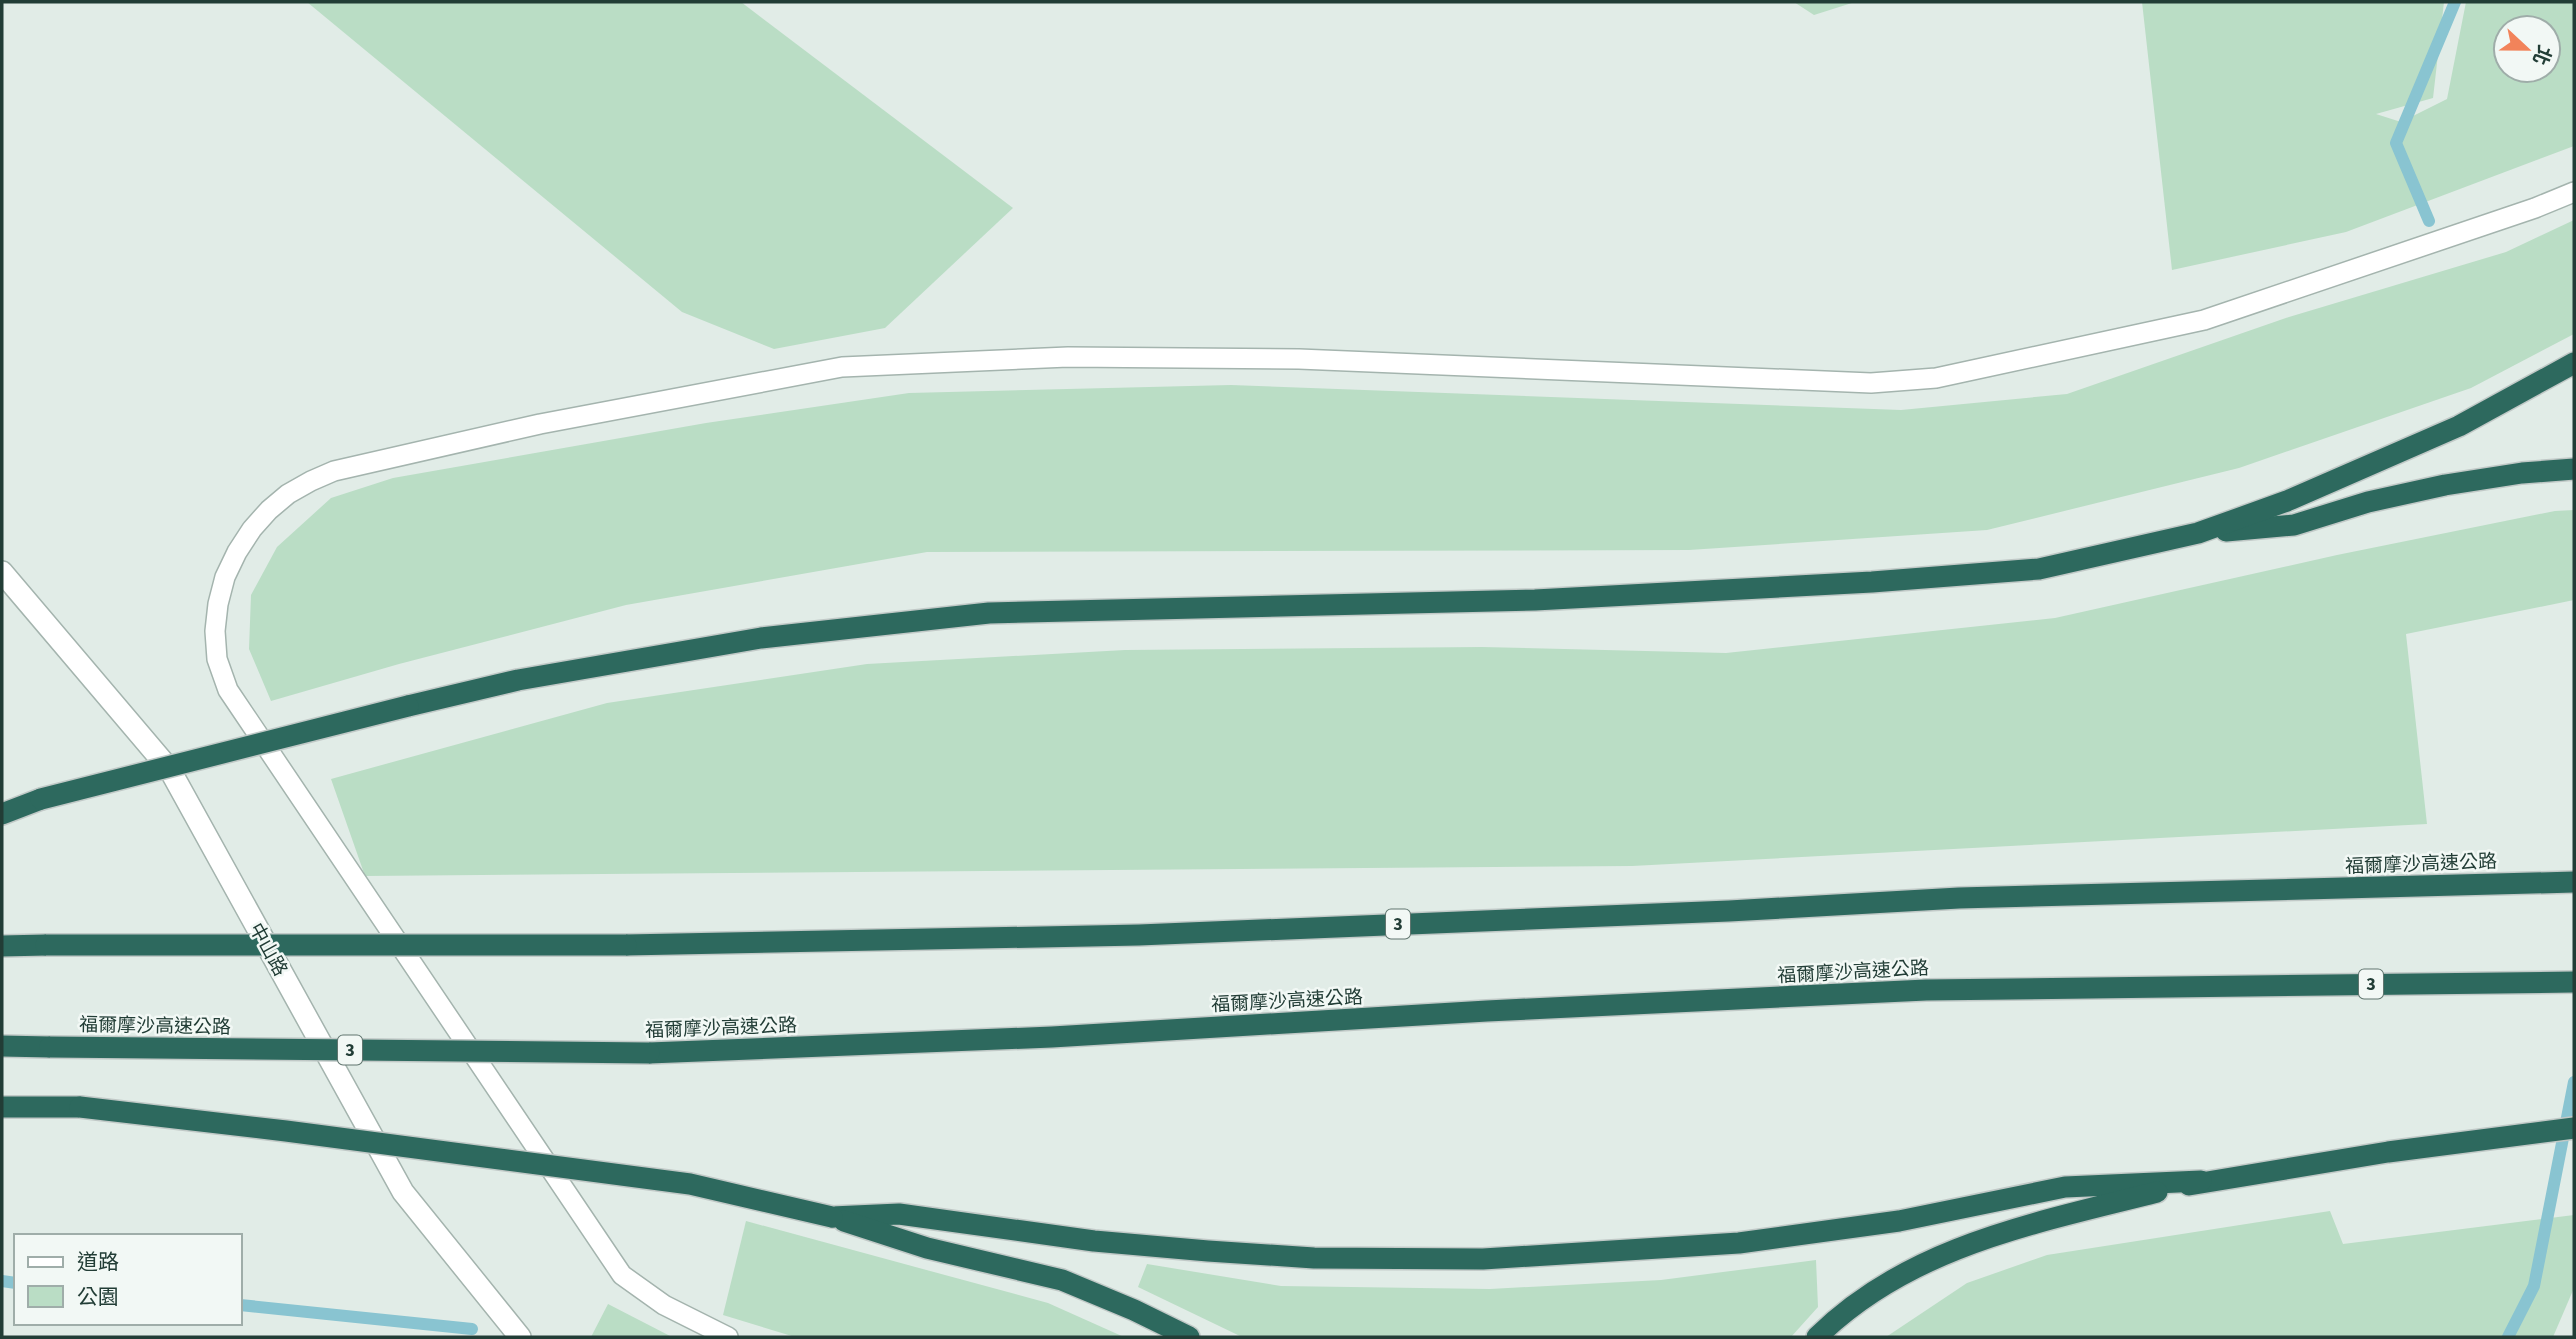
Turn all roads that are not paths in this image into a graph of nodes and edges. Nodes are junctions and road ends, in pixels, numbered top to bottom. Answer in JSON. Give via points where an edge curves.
{"nodes":[{"id":1,"x":2574,"y":191,"type":"edge"},
{"id":2,"x":2574,"y":363,"type":"edge"},
{"id":3,"x":2574,"y":469,"type":"edge"},
{"id":4,"x":2198,"y":533,"type":"junction"},
{"id":5,"x":2,"y":572,"type":"edge"},
{"id":6,"x":2,"y":814,"type":"edge"},
{"id":7,"x":2574,"y":882,"type":"edge"},
{"id":8,"x":2,"y":946,"type":"edge"},
{"id":9,"x":2574,"y":982,"type":"edge"},
{"id":10,"x":2,"y":1046,"type":"edge"},
{"id":11,"x":2,"y":1107,"type":"edge"},
{"id":12,"x":2574,"y":1129,"type":"edge"},
{"id":13,"x":2201,"y":1181,"type":"junction"},
{"id":14,"x":832,"y":1217,"type":"junction"},
{"id":15,"x":520,"y":1337,"type":"edge"},
{"id":16,"x":728,"y":1337,"type":"edge"},
{"id":17,"x":1189,"y":1337,"type":"edge"},
{"id":18,"x":1817,"y":1337,"type":"edge"}],
"edges":[{"from":1,"to":16,"type":"lane","via":[[2204,320],[1936,378],[1871,383],[1298,359],[1068,357],[842,367],[540,424],[334,471],[288,494],[252,529],[225,578],[215,631],[217,659],[228,690],[622,1275],[664,1305]]},
{"from":2,"to":4,"type":"highway","via":[[2459,426],[2374,465]]},
{"from":3,"to":4,"type":"highway","via":[[2445,485],[2368,502],[2294,526]]},
{"from":4,"to":6,"type":"highway","bridge":true,"via":[[2039,569],[1872,582],[1535,600],[989,613],[761,638],[518,680],[41,799]]},
{"from":5,"to":15,"type":"street","name":"中山路","via":[[170,770],[403,1192]]},
{"from":7,"to":8,"type":"highway","name":"福爾摩沙高速公路","number":"3","bridge":true,"via":[[1959,898],[1139,935],[626,945]]},
{"from":9,"to":10,"type":"highway","name":"福爾摩沙高速公路","number":"3","bridge":true,"via":[[1926,990],[1052,1037],[649,1053]]},
{"from":11,"to":14,"type":"highway","bridge":true,"via":[[80,1107],[690,1184]]},
{"from":12,"to":13,"type":"highway"},
{"from":13,"to":14,"type":"highway","via":[[2065,1187],[1899,1221],[1739,1243],[1483,1259],[1314,1258],[1094,1241],[899,1214]]},
{"from":13,"to":18,"type":"highway","via":[[2015,1228],[1940,1255],[1866,1296]]},
{"from":14,"to":17,"type":"highway","via":[[927,1248],[1062,1280]]}]}
